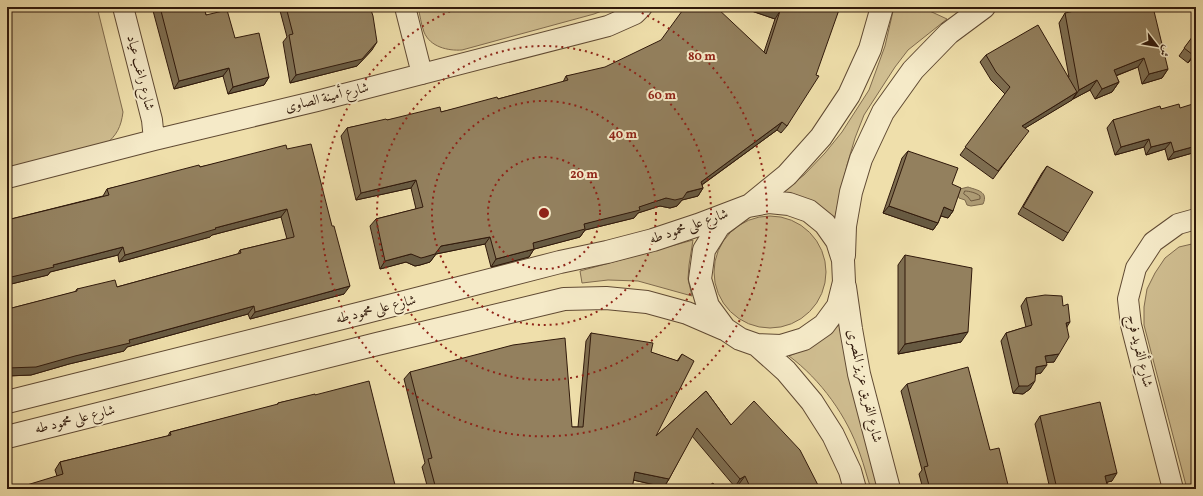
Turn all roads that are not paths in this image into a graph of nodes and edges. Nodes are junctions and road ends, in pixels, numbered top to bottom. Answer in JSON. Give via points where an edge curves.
{"nodes":[{"id":1,"x":123,"y":7,"type":"edge"},
{"id":2,"x":405,"y":7,"type":"edge"},
{"id":3,"x":642,"y":7,"type":"edge"},
{"id":4,"x":882,"y":7,"type":"edge"},
{"id":5,"x":955,"y":7,"type":"edge"},
{"id":6,"x":972,"y":7,"type":"edge"},
{"id":7,"x":984,"y":7,"type":"edge"},
{"id":8,"x":422,"y":74,"type":"junction"},
{"id":9,"x":154,"y":140,"type":"junction"},
{"id":10,"x":7,"y":178,"type":"edge"},
{"id":11,"x":745,"y":207,"type":"junction"},
{"id":12,"x":1196,"y":219,"type":"edge"},
{"id":13,"x":843,"y":260,"type":"junction"},
{"id":14,"x":844,"y":282,"type":"junction"},
{"id":15,"x":725,"y":329,"type":"junction"},
{"id":16,"x":757,"y":345,"type":"junction"},
{"id":17,"x":7,"y":402,"type":"edge"},
{"id":18,"x":7,"y":437,"type":"edge"},
{"id":19,"x":855,"y":489,"type":"edge"},
{"id":20,"x":889,"y":489,"type":"edge"},
{"id":21,"x":1173,"y":489,"type":"edge"}],
"edges":[{"from":1,"to":9,"type":"street","name":"شارع راغب عياد","via":[[152,120]]},
{"from":2,"to":8,"type":"street"},
{"from":3,"to":8,"type":"street","name":"شارع أمينة الصاوى","via":[[635,14],[608,26]]},
{"from":4,"to":11,"type":"street","via":[[870,49],[849,95],[821,137],[787,174]]},
{"from":5,"to":6,"type":"street"},
{"from":7,"to":13,"type":"street","via":[[949,33],[913,70],[883,112],[861,159],[850,192]]},
{"from":8,"to":9,"type":"street","name":"شارع أمينة الصاوى"},
{"from":9,"to":10,"type":"street","name":"شارع أمينة الصاوى"},
{"from":11,"to":13,"type":"street","via":[[769,202],[789,204],[809,211],[825,224],[837,241]]},
{"from":11,"to":15,"type":"street","via":[[719,226],[704,250],[700,279],[708,306]]},
{"from":11,"to":17,"type":"street","name":"شارع على محمود طه","via":[[653,240]]},
{"from":12,"to":21,"type":"street","name":"شارع ألفريد فرج","via":[[1178,224],[1153,242],[1136,268],[1128,299],[1131,325]]},
{"from":13,"to":14,"type":"street"},
{"from":14,"to":16,"type":"street","via":[[838,306],[824,325],[804,339],[781,346]]},
{"from":14,"to":20,"type":"street","name":"شارع الفريق عزيز المصرى","via":[[859,374]]},
{"from":15,"to":16,"type":"street","via":[[740,339]]},
{"from":15,"to":18,"type":"street","name":"شارع على محمود طه","via":[[687,313],[647,302],[606,298],[564,299]]},
{"from":16,"to":19,"type":"street","via":[[786,371],[812,402],[833,435],[850,471]]}]}
